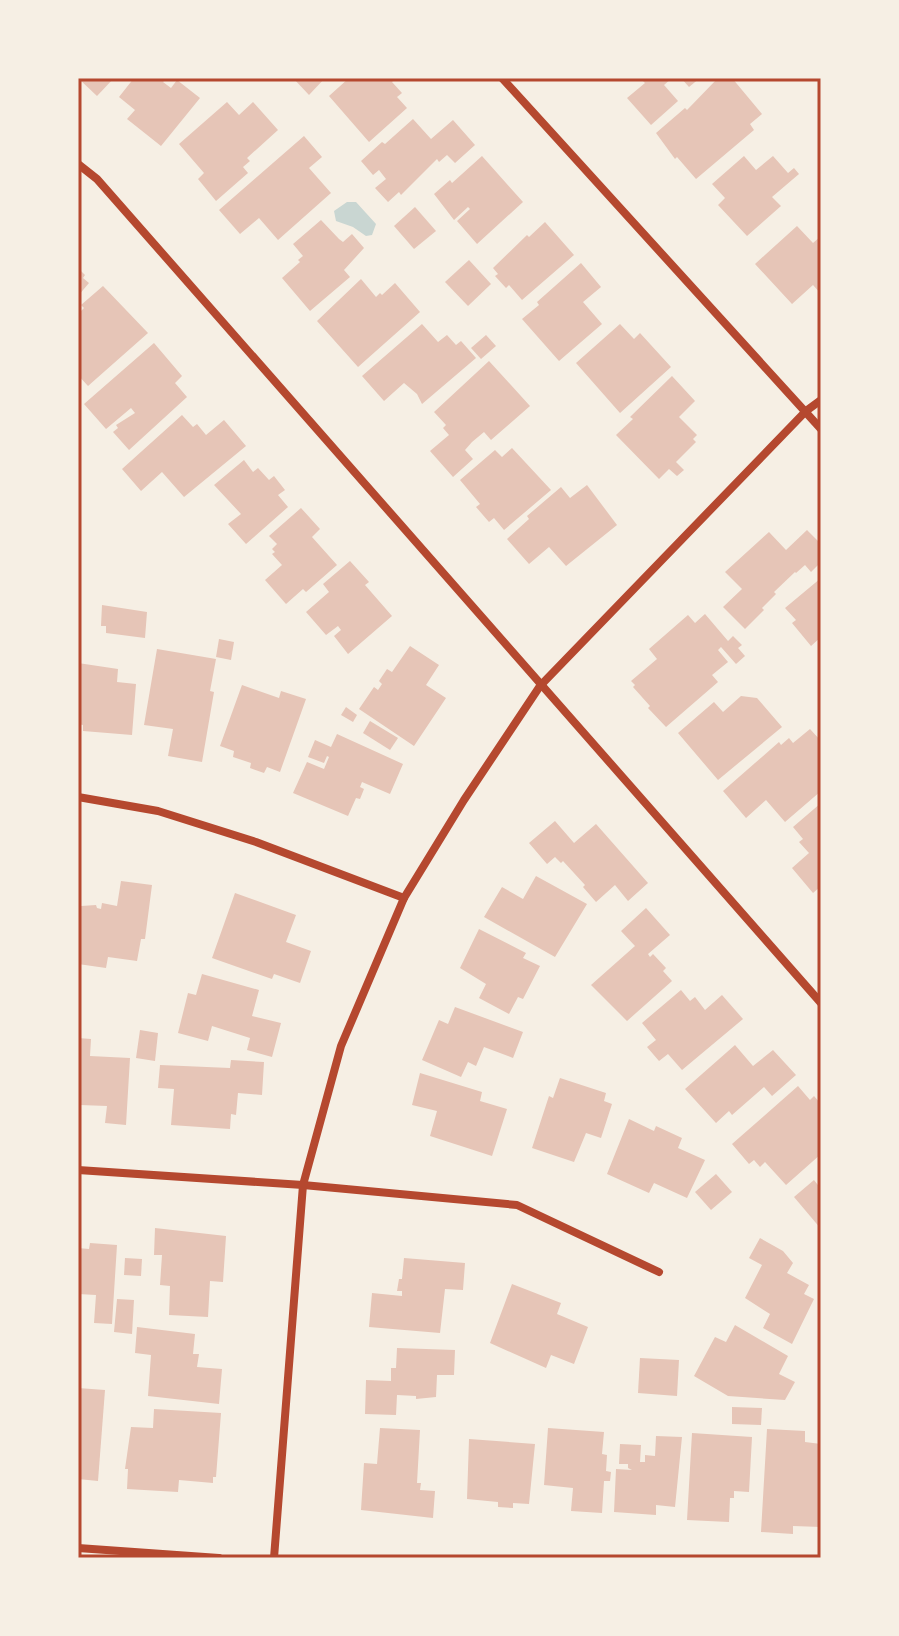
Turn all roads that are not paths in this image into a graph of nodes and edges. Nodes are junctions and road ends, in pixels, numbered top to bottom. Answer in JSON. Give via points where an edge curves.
{"nodes":[{"id":1,"x":502,"y":78,"type":"edge"},
{"id":2,"x":78,"y":164,"type":"edge"},
{"id":3,"x":821,"y":400,"type":"edge"},
{"id":4,"x":806,"y":411,"type":"junction"},
{"id":5,"x":821,"y":429,"type":"edge"},
{"id":6,"x":540,"y":686,"type":"junction"},
{"id":7,"x":78,"y":797,"type":"edge"},
{"id":8,"x":404,"y":898,"type":"junction"},
{"id":9,"x":821,"y":1003,"type":"edge"},
{"id":10,"x":78,"y":1170,"type":"edge"},
{"id":11,"x":303,"y":1185,"type":"junction"},
{"id":12,"x":659,"y":1272,"type":"dead end"},
{"id":13,"x":78,"y":1548,"type":"edge"},
{"id":14,"x":219,"y":1558,"type":"edge"},
{"id":15,"x":274,"y":1558,"type":"edge"}],
"edges":[{"from":1,"to":4,"type":"street"},
{"from":2,"to":6,"type":"street","via":[[97,179]]},
{"from":3,"to":4,"type":"street"},
{"from":4,"to":5,"type":"street"},
{"from":4,"to":6,"type":"street"},
{"from":6,"to":8,"type":"street"},
{"from":6,"to":9,"type":"street"},
{"from":7,"to":8,"type":"street","via":[[172,815]]},
{"from":8,"to":11,"type":"street","via":[[341,1046]]},
{"from":10,"to":11,"type":"street"},
{"from":11,"to":12,"type":"street","via":[[517,1205]]},
{"from":11,"to":15,"type":"street"},
{"from":13,"to":14,"type":"street"}]}
